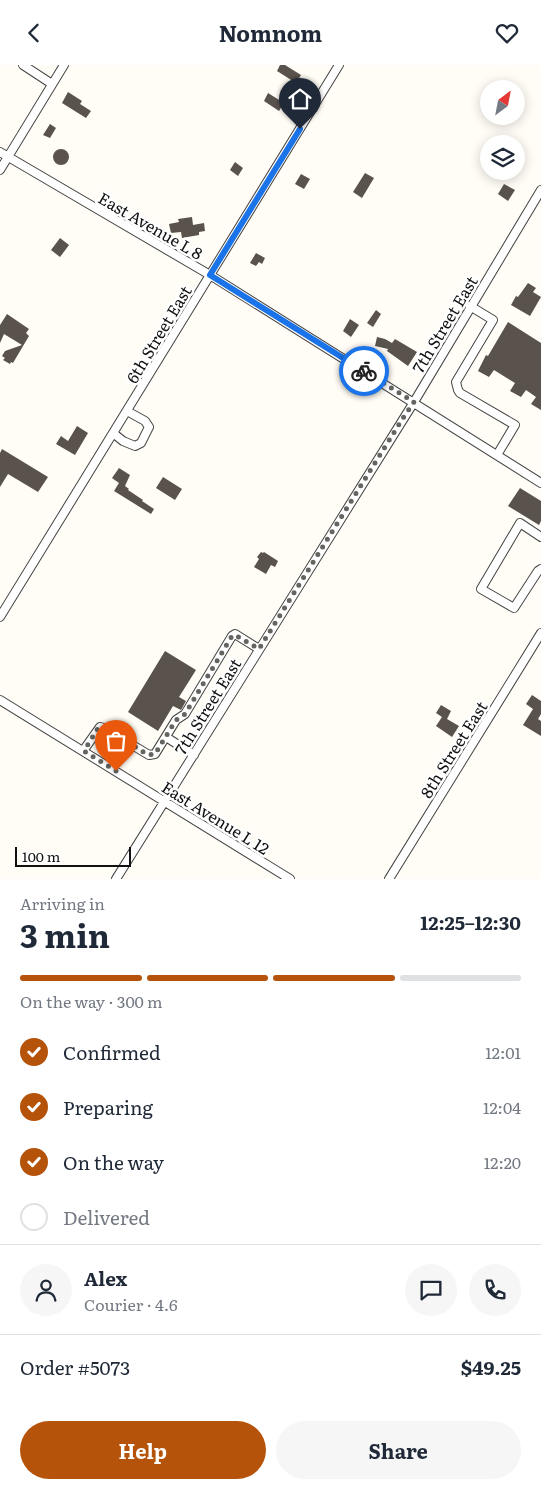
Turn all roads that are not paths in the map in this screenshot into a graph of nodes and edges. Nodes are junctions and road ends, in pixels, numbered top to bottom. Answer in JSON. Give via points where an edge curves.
{"nodes":[{"id":1,"x":23,"y":65,"type":"edge"},
{"id":2,"x":64,"y":65,"type":"edge"},
{"id":3,"x":328,"y":65,"type":"edge"},
{"id":4,"x":338,"y":68,"type":"edge"},
{"id":5,"x":52,"y":84,"type":"junction"},
{"id":6,"x":0,"y":152,"type":"edge"},
{"id":7,"x":8,"y":157,"type":"junction"},
{"id":8,"x":0,"y":170,"type":"edge"},
{"id":9,"x":541,"y":190,"type":"edge"},
{"id":10,"x":210,"y":275,"type":"junction"},
{"id":11,"x":470,"y":306,"type":"junction"},
{"id":12,"x":414,"y":402,"type":"junction"},
{"id":13,"x":127,"y":411,"type":"junction"},
{"id":14,"x":113,"y":433,"type":"junction"},
{"id":15,"x":497,"y":455,"type":"junction"},
{"id":16,"x":541,"y":483,"type":"edge"},
{"id":17,"x":541,"y":537,"type":"edge"},
{"id":18,"x":541,"y":569,"type":"edge"},
{"id":19,"x":0,"y":617,"type":"edge"},
{"id":20,"x":541,"y":633,"type":"edge"},
{"id":21,"x":259,"y":649,"type":"junction"},
{"id":22,"x":0,"y":700,"type":"edge"},
{"id":23,"x":166,"y":737,"type":"junction"},
{"id":24,"x":84,"y":751,"type":"junction"},
{"id":25,"x":194,"y":755,"type":"junction"},
{"id":26,"x":164,"y":801,"type":"junction"},
{"id":27,"x":116,"y":879,"type":"edge"},
{"id":28,"x":290,"y":879,"type":"edge"},
{"id":29,"x":389,"y":879,"type":"edge"}],
"edges":[{"from":1,"to":5,"type":"street"},
{"from":2,"to":5,"type":"street"},
{"from":3,"to":4,"type":"street"},
{"from":4,"to":10,"type":"street","name":"6th Street East"},
{"from":5,"to":7,"type":"street"},
{"from":6,"to":7,"type":"street","name":"East Avenue L 8"},
{"from":7,"to":8,"type":"street"},
{"from":7,"to":10,"type":"street","name":"East Avenue L 8"},
{"from":9,"to":11,"type":"street","name":"7th Street East"},
{"from":10,"to":12,"type":"street","name":"East Avenue L 8"},
{"from":10,"to":13,"type":"street","name":"6th Street East"},
{"from":11,"to":12,"type":"street","name":"7th Street East"},
{"from":11,"to":15,"type":"street","via":[[493,320],[456,387],[460,393],[514,425]]},
{"from":12,"to":15,"type":"street","name":"East Avenue L 8"},
{"from":12,"to":21,"type":"street","name":"7th Street East"},
{"from":13,"to":14,"type":"street","name":"6th Street East"},
{"from":13,"to":14,"type":"street","via":[[149,427],[141,443],[135,447]]},
{"from":14,"to":19,"type":"street","name":"6th Street East"},
{"from":15,"to":16,"type":"street","name":"East Avenue L 8"},
{"from":17,"to":18,"type":"street","via":[[520,523],[481,589],[514,608]]},
{"from":20,"to":29,"type":"street","name":"8th Street East"},
{"from":21,"to":23,"type":"street","via":[[240,636],[232,636],[185,714],[176,720]]},
{"from":21,"to":25,"type":"street","name":"7th Street East"},
{"from":22,"to":24,"type":"street","name":"East Avenue L 12"},
{"from":23,"to":24,"type":"street","via":[[151,755],[100,727]]},
{"from":23,"to":25,"type":"street"},
{"from":24,"to":26,"type":"street","name":"East Avenue L 12"},
{"from":25,"to":26,"type":"street","name":"7th Street East"},
{"from":26,"to":27,"type":"street","name":"7th Street East"},
{"from":26,"to":28,"type":"street","name":"East Avenue L 12"}]}
